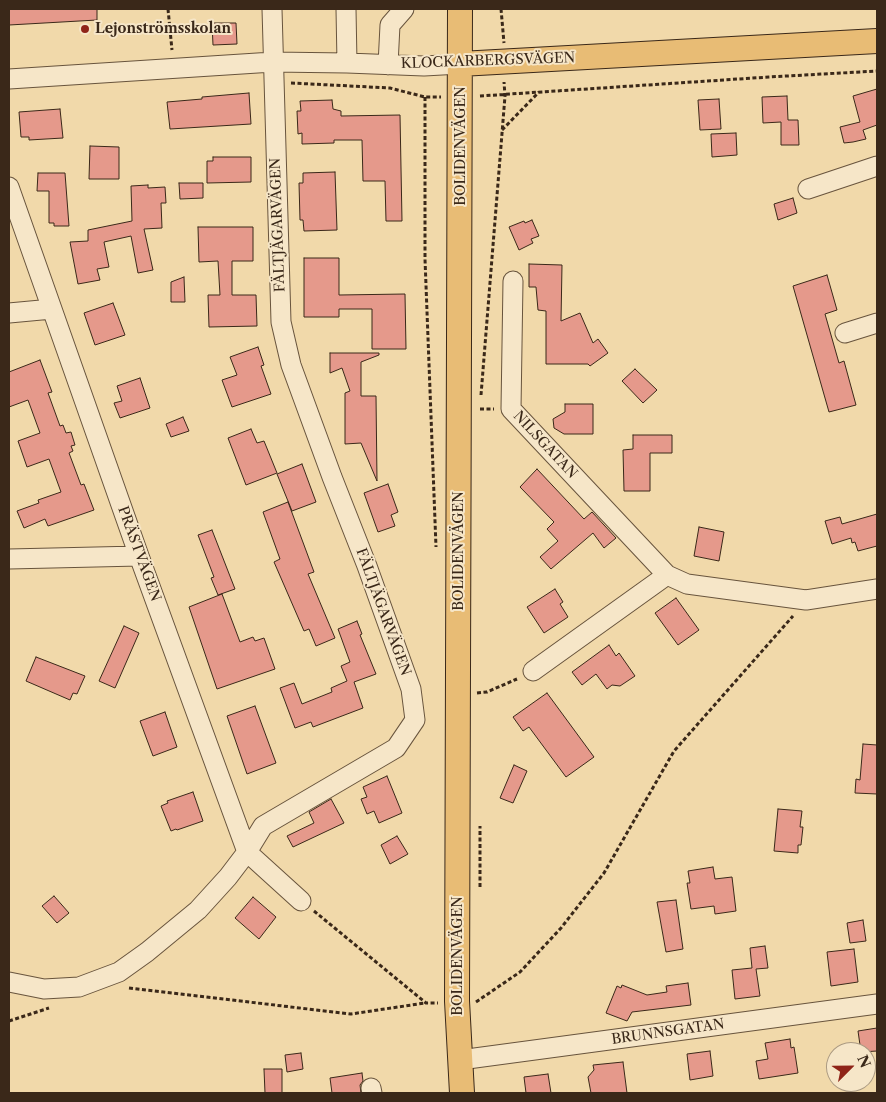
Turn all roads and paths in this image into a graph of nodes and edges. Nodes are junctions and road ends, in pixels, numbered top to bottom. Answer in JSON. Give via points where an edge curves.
{"nodes":[{"id":1,"x":168,"y":9,"type":"edge"},
{"id":2,"x":272,"y":9,"type":"edge"},
{"id":3,"x":346,"y":9,"type":"edge"},
{"id":4,"x":404,"y":9,"type":"edge"},
{"id":5,"x":460,"y":9,"type":"edge"},
{"id":6,"x":501,"y":9,"type":"edge"},
{"id":7,"x":503,"y":23,"type":"dead end"},
{"id":8,"x":877,"y":41,"type":"edge"},
{"id":9,"x":273,"y":62,"type":"junction"},
{"id":10,"x":347,"y":63,"type":"junction"},
{"id":11,"x":460,"y":64,"type":"junction"},
{"id":12,"x":388,"y":65,"type":"junction"},
{"id":13,"x":173,"y":68,"type":"junction"},
{"id":14,"x":877,"y":71,"type":"edge"},
{"id":15,"x":9,"y":79,"type":"edge"},
{"id":16,"x":273,"y":82,"type":"junction"},
{"id":17,"x":539,"y":92,"type":"junction"},
{"id":18,"x":502,"y":131,"type":"junction"},
{"id":19,"x":877,"y":166,"type":"edge"},
{"id":20,"x":9,"y":188,"type":"edge"},
{"id":21,"x":808,"y":189,"type":"dead end"},
{"id":22,"x":16,"y":228,"type":"edge"},
{"id":23,"x":513,"y":281,"type":"dead end"},
{"id":24,"x":52,"y":309,"type":"junction"},
{"id":25,"x":9,"y":313,"type":"edge"},
{"id":26,"x":877,"y":323,"type":"edge"},
{"id":27,"x":845,"y":333,"type":"dead end"},
{"id":28,"x":481,"y":399,"type":"dead end"},
{"id":29,"x":480,"y":409,"type":"dead end"},
{"id":30,"x":480,"y":418,"type":"dead end"},
{"id":31,"x":436,"y":554,"type":"dead end"},
{"id":32,"x":139,"y":556,"type":"junction"},
{"id":33,"x":9,"y":559,"type":"edge"},
{"id":34,"x":667,"y":575,"type":"junction"},
{"id":35,"x":877,"y":588,"type":"edge"},
{"id":36,"x":806,"y":600,"type":"junction"},
{"id":37,"x":533,"y":671,"type":"joint"},
{"id":38,"x":476,"y":684,"type":"dead end"},
{"id":39,"x":480,"y":817,"type":"dead end"},
{"id":40,"x":247,"y":852,"type":"junction"},
{"id":41,"x":480,"y":892,"type":"dead end"},
{"id":42,"x":301,"y":901,"type":"joint"},
{"id":43,"x":111,"y":975,"type":"junction"},
{"id":44,"x":9,"y":982,"type":"edge"},
{"id":45,"x":471,"y":999,"type":"junction"},
{"id":46,"x":426,"y":1003,"type":"junction"},
{"id":47,"x":877,"y":1004,"type":"edge"},
{"id":48,"x":478,"y":1011,"type":"dead end"},
{"id":49,"x":460,"y":1060,"type":"junction"},
{"id":50,"x":462,"y":1093,"type":"edge"}],
"edges":[{"from":1,"to":13,"type":"path"},
{"from":2,"to":9,"type":"street","name":"FÄLTJÄGARVÄGEN"},
{"from":3,"to":10,"type":"street"},
{"from":4,"to":12,"type":"street","via":[[390,25]]},
{"from":5,"to":11,"type":"main road","name":"BOLIDENVÄGEN"},
{"from":6,"to":7,"type":"path"},
{"from":8,"to":11,"type":"main road","name":"KLOCKARBERGSVÄGEN"},
{"from":9,"to":10,"type":"street","name":"KLOCKARBERGSVÄGEN"},
{"from":9,"to":13,"type":"street","name":"KLOCKARBERGSVÄGEN"},
{"from":9,"to":16,"type":"street","name":"FÄLTJÄGARVÄGEN"},
{"from":10,"to":12,"type":"street","name":"KLOCKARBERGSVÄGEN"},
{"from":11,"to":12,"type":"street","name":"KLOCKARBERGSVÄGEN"},
{"from":11,"to":45,"type":"main road","name":"BOLIDENVÄGEN"},
{"from":13,"to":15,"type":"street","name":"KLOCKARBERGSVÄGEN"},
{"from":14,"to":17,"type":"path"},
{"from":16,"to":31,"type":"path","via":[[390,88],[425,97],[426,259]]},
{"from":16,"to":40,"type":"street","name":"FÄLTJÄGARVÄGEN","via":[[281,322],[290,365],[411,689],[415,720],[396,748],[264,826]]},
{"from":17,"to":18,"type":"path"},
{"from":17,"to":18,"type":"path","via":[[505,96]]},
{"from":18,"to":28,"type":"path"},
{"from":19,"to":21,"type":"street"},
{"from":20,"to":22,"type":"street","name":"PRÄSTVÄGEN"},
{"from":22,"to":24,"type":"street","name":"PRÄSTVÄGEN"},
{"from":23,"to":34,"type":"street","name":"NILSGATAN","via":[[511,409]]},
{"from":24,"to":25,"type":"street"},
{"from":24,"to":32,"type":"street","name":"PRÄSTVÄGEN"},
{"from":26,"to":27,"type":"street"},
{"from":29,"to":30,"type":"path"},
{"from":32,"to":33,"type":"street"},
{"from":32,"to":40,"type":"street","name":"PRÄSTVÄGEN"},
{"from":34,"to":36,"type":"street","via":[[687,584]]},
{"from":34,"to":37,"type":"street"},
{"from":35,"to":36,"type":"street"},
{"from":36,"to":45,"type":"path","via":[[674,751],[604,873],[561,928],[520,972]]},
{"from":37,"to":38,"type":"path","via":[[487,692],[476,694]]},
{"from":39,"to":41,"type":"path"},
{"from":40,"to":42,"type":"street","name":"PRÄSTVÄGEN"},
{"from":40,"to":43,"type":"street","name":"FÄLTJÄGARVÄGEN","via":[[198,910],[147,952]]},
{"from":42,"to":46,"type":"path"},
{"from":43,"to":44,"type":"street","name":"FÄLTJÄGARVÄGEN","via":[[79,987],[44,989]]},
{"from":43,"to":46,"type":"path","via":[[120,986],[351,1014]]},
{"from":45,"to":46,"type":"path"},
{"from":45,"to":48,"type":"path"},
{"from":45,"to":49,"type":"main road","name":"BOLIDENVÄGEN"},
{"from":47,"to":49,"type":"street","name":"BRUNNSGATAN"},
{"from":49,"to":50,"type":"main road","name":"BOLIDENVÄGEN"}]}
